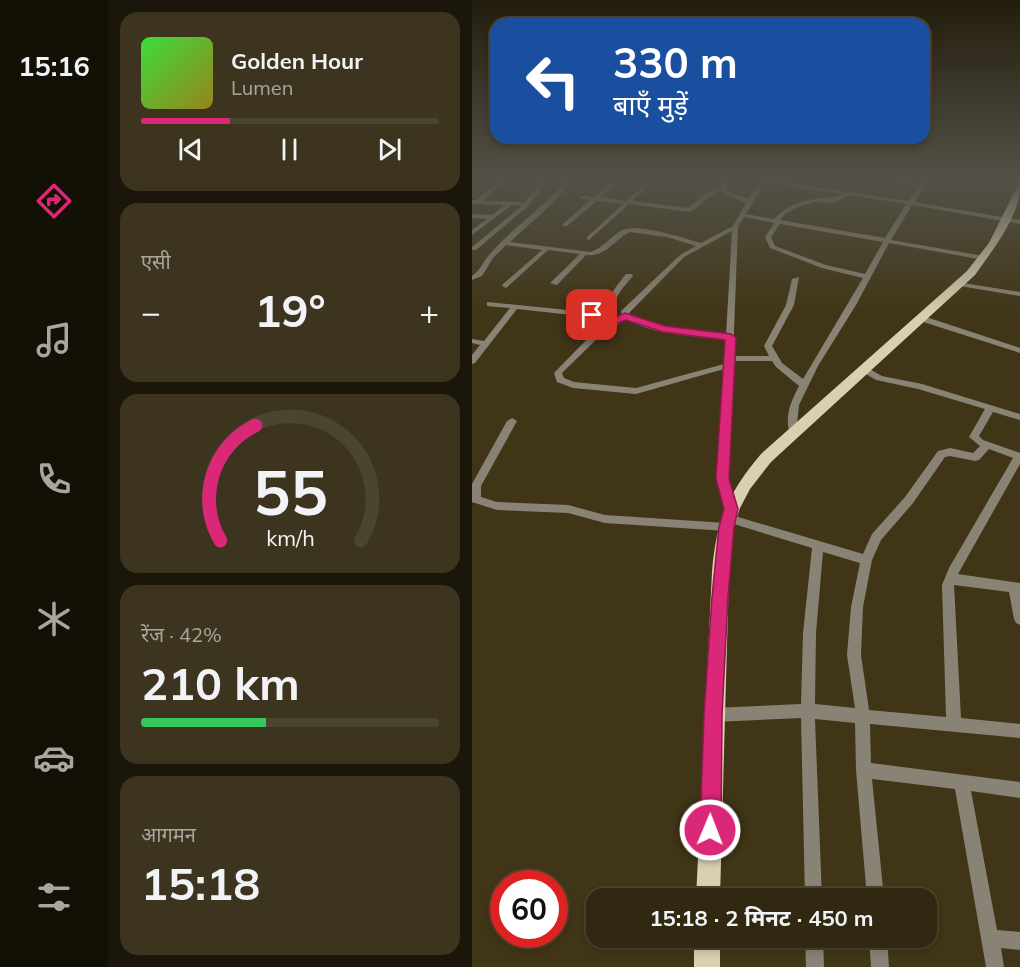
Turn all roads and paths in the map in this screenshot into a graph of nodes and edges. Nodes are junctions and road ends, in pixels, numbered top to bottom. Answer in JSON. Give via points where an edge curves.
{"nodes":[{"id":1,"x":499,"y":226,"type":"edge"},
{"id":2,"x":526,"y":226,"type":"edge"},
{"id":3,"x":602,"y":226,"type":"edge"},
{"id":4,"x":773,"y":226,"type":"edge"},
{"id":5,"x":806,"y":226,"type":"edge"},
{"id":6,"x":897,"y":226,"type":"edge"},
{"id":7,"x":1007,"y":226,"type":"edge"},
{"id":8,"x":734,"y":227,"type":"joint"},
{"id":9,"x":589,"y":238,"type":"dead end"},
{"id":10,"x":888,"y":240,"type":"junction"},
{"id":11,"x":506,"y":243,"type":"junction"},
{"id":12,"x":700,"y":245,"type":"junction"},
{"id":13,"x":474,"y":247,"type":"edge"},
{"id":14,"x":498,"y":249,"type":"junction"},
{"id":15,"x":546,"y":249,"type":"junction"},
{"id":16,"x":584,"y":254,"type":"junction"},
{"id":17,"x":984,"y":258,"type":"junction"},
{"id":18,"x":629,"y":276,"type":"dead end"},
{"id":19,"x":867,"y":277,"type":"junction"},
{"id":20,"x":472,"y":278,"type":"edge"},
{"id":21,"x":796,"y":279,"type":"dead end"},
{"id":22,"x":554,"y":283,"type":"dead end"},
{"id":23,"x":960,"y":284,"type":"junction"},
{"id":24,"x":506,"y":286,"type":"dead end"},
{"id":25,"x":1020,"y":294,"type":"edge"},
{"id":26,"x":490,"y":304,"type":"dead end"},
{"id":27,"x":515,"y":307,"type":"junction"},
{"id":28,"x":625,"y":316,"type":"junction"},
{"id":29,"x":920,"y":318,"type":"junction"},
{"id":30,"x":613,"y":319,"type":"junction"},
{"id":31,"x":731,"y":338,"type":"junction"},
{"id":32,"x":472,"y":341,"type":"edge"},
{"id":33,"x":486,"y":344,"type":"junction"},
{"id":34,"x":1020,"y":351,"type":"edge"},
{"id":35,"x":773,"y":358,"type":"junction"},
{"id":36,"x":472,"y":362,"type":"edge"},
{"id":37,"x":729,"y":362,"type":"junction"},
{"id":38,"x":864,"y":369,"type":"junction"},
{"id":39,"x":804,"y":385,"type":"junction"},
{"id":40,"x":990,"y":408,"type":"junction"},
{"id":41,"x":1020,"y":417,"type":"edge"},
{"id":42,"x":512,"y":421,"type":"dead end"},
{"id":43,"x":793,"y":432,"type":"junction"},
{"id":44,"x":987,"y":445,"type":"junction"},
{"id":45,"x":1019,"y":457,"type":"edge"},
{"id":46,"x":729,"y":518,"type":"junction"},
{"id":47,"x":818,"y":545,"type":"junction"},
{"id":48,"x":866,"y":560,"type":"junction"},
{"id":49,"x":950,"y":578,"type":"junction"},
{"id":50,"x":1017,"y":588,"type":"edge"},
{"id":51,"x":1020,"y":619,"type":"edge"},
{"id":52,"x":809,"y":711,"type":"junction"},
{"id":53,"x":713,"y":715,"type":"junction"},
{"id":54,"x":863,"y":715,"type":"junction"},
{"id":55,"x":954,"y":725,"type":"junction"},
{"id":56,"x":1020,"y":731,"type":"edge"},
{"id":57,"x":864,"y":770,"type":"junction"},
{"id":58,"x":962,"y":783,"type":"junction"},
{"id":59,"x":1020,"y":790,"type":"edge"},
{"id":60,"x":708,"y":888,"type":"edge"},
{"id":61,"x":813,"y":888,"type":"edge"},
{"id":62,"x":873,"y":888,"type":"edge"},
{"id":63,"x":990,"y":938,"type":"junction"},
{"id":64,"x":1020,"y":941,"type":"edge"},
{"id":65,"x":707,"y":948,"type":"edge"},
{"id":66,"x":814,"y":948,"type":"edge"},
{"id":67,"x":879,"y":948,"type":"edge"},
{"id":68,"x":707,"y":967,"type":"edge"},
{"id":69,"x":815,"y":967,"type":"edge"},
{"id":70,"x":880,"y":967,"type":"edge"},
{"id":71,"x":995,"y":967,"type":"edge"}],
"edges":[{"from":1,"to":13,"type":"street"},
{"from":2,"to":11,"type":"street"},
{"from":3,"to":9,"type":"street"},
{"from":4,"to":19,"type":"street","via":[[768,237],[772,247],[824,267]]},
{"from":5,"to":10,"type":"street"},
{"from":6,"to":10,"type":"street"},
{"from":7,"to":17,"type":"main road"},
{"from":8,"to":12,"type":"street"},
{"from":8,"to":31,"type":"street"},
{"from":10,"to":17,"type":"street"},
{"from":10,"to":19,"type":"street"},
{"from":11,"to":14,"type":"street"},
{"from":11,"to":15,"type":"street"},
{"from":12,"to":16,"type":"street","via":[[668,235],[627,231],[603,250]]},
{"from":12,"to":28,"type":"street","via":[[682,256],[626,309]]},
{"from":13,"to":14,"type":"street"},
{"from":14,"to":20,"type":"street","via":[[481,274]]},
{"from":15,"to":16,"type":"street"},
{"from":15,"to":24,"type":"street"},
{"from":16,"to":22,"type":"street"},
{"from":17,"to":23,"type":"main road"},
{"from":18,"to":30,"type":"street","via":[[611,302],[609,312]]},
{"from":19,"to":39,"type":"street"},
{"from":21,"to":35,"type":"street","via":[[790,305],[769,342]]},
{"from":23,"to":25,"type":"street"},
{"from":23,"to":29,"type":"main road"},
{"from":26,"to":27,"type":"street"},
{"from":27,"to":30,"type":"street"},
{"from":27,"to":33,"type":"street"},
{"from":28,"to":30,"type":"street"},
{"from":28,"to":31,"type":"street","via":[[663,329]]},
{"from":29,"to":34,"type":"street"},
{"from":29,"to":38,"type":"main road"},
{"from":30,"to":37,"type":"street","via":[[561,369],[560,380],[573,385],[636,391]]},
{"from":31,"to":37,"type":"street"},
{"from":32,"to":33,"type":"street"},
{"from":33,"to":36,"type":"street"},
{"from":35,"to":37,"type":"street"},
{"from":35,"to":39,"type":"street"},
{"from":37,"to":46,"type":"street","via":[[722,479]]},
{"from":38,"to":40,"type":"street","via":[[879,378]]},
{"from":38,"to":43,"type":"main road"},
{"from":39,"to":43,"type":"street","via":[[794,405]]},
{"from":40,"to":41,"type":"street"},
{"from":40,"to":44,"type":"street","via":[[974,435]]},
{"from":42,"to":46,"type":"street","via":[[476,486],[478,502],[559,508],[605,519]]},
{"from":43,"to":46,"type":"main road","via":[[747,481]]},
{"from":44,"to":45,"type":"street"},
{"from":44,"to":48,"type":"street","via":[[975,457],[942,454],[876,537]]},
{"from":45,"to":49,"type":"street"},
{"from":46,"to":47,"type":"street"},
{"from":46,"to":53,"type":"main road"},
{"from":47,"to":48,"type":"street"},
{"from":47,"to":52,"type":"street","via":[[812,598]]},
{"from":48,"to":54,"type":"street","via":[[854,644]]},
{"from":49,"to":50,"type":"street"},
{"from":49,"to":55,"type":"street","via":[[947,594]]},
{"from":50,"to":51,"type":"street"},
{"from":52,"to":53,"type":"street"},
{"from":52,"to":54,"type":"street"},
{"from":52,"to":61,"type":"street"},
{"from":53,"to":60,"type":"main road"},
{"from":54,"to":55,"type":"street"},
{"from":54,"to":57,"type":"street"},
{"from":55,"to":56,"type":"street"},
{"from":57,"to":58,"type":"street"},
{"from":57,"to":62,"type":"street"},
{"from":58,"to":59,"type":"street"},
{"from":58,"to":63,"type":"street"},
{"from":63,"to":64,"type":"street"},
{"from":63,"to":71,"type":"street"},
{"from":65,"to":68,"type":"main road"},
{"from":66,"to":69,"type":"street"},
{"from":67,"to":70,"type":"street"}]}
